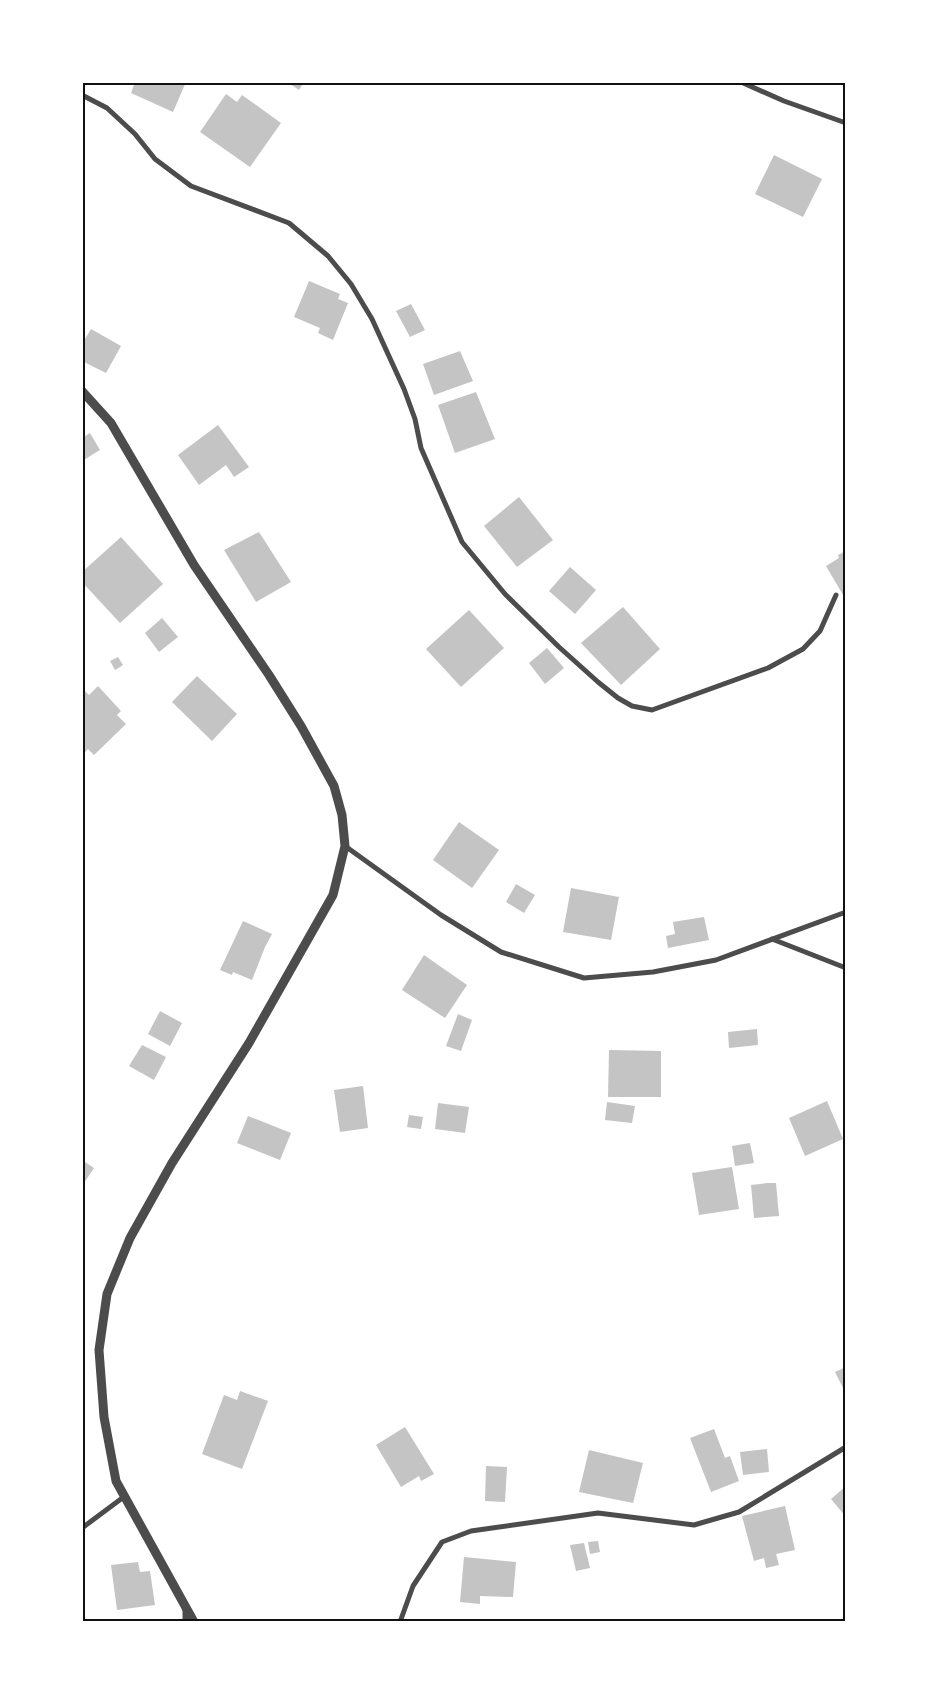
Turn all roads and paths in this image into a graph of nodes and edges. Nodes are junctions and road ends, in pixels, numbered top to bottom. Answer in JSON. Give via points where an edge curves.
{"nodes":[{"id":1,"x":740,"y":82,"type":"edge"},
{"id":2,"x":82,"y":95,"type":"edge"},
{"id":3,"x":846,"y":123,"type":"edge"},
{"id":4,"x":82,"y":391,"type":"edge"},
{"id":5,"x":836,"y":595,"type":"dead end"},
{"id":6,"x":345,"y":846,"type":"junction"},
{"id":7,"x":846,"y":912,"type":"edge"},
{"id":8,"x":772,"y":939,"type":"junction"},
{"id":9,"x":846,"y":968,"type":"edge"},
{"id":10,"x":846,"y":1447,"type":"edge"},
{"id":11,"x":125,"y":1496,"type":"junction"},
{"id":12,"x":82,"y":1528,"type":"edge"},
{"id":13,"x":184,"y":1604,"type":"junction"},
{"id":14,"x":185,"y":1622,"type":"edge"},
{"id":15,"x":194,"y":1622,"type":"edge"},
{"id":16,"x":400,"y":1622,"type":"edge"}],
"edges":[{"from":1,"to":3,"type":"street"},
{"from":2,"to":5,"type":"street","via":[[107,108],[135,134],[155,159],[191,186],[289,224],[328,256],[372,318],[415,419],[421,448],[462,542],[505,594],[618,698],[632,706],[652,710],[768,668],[809,643],[820,631]]},
{"from":4,"to":6,"type":"street","via":[[111,423],[194,565],[301,726],[334,786],[342,815]]},
{"from":6,"to":8,"type":"street","via":[[441,915],[501,952],[584,978],[653,972],[716,960]]},
{"from":6,"to":11,"type":"street","via":[[332,895],[249,1043],[172,1163],[130,1238],[107,1294],[99,1350],[104,1416],[116,1481]]},
{"from":7,"to":8,"type":"street"},
{"from":8,"to":9,"type":"street"},
{"from":10,"to":16,"type":"street","via":[[739,1512],[694,1525],[598,1513],[471,1531],[442,1542],[413,1586]]},
{"from":11,"to":12,"type":"street"},
{"from":11,"to":13,"type":"street"},
{"from":13,"to":14,"type":"street"},
{"from":13,"to":15,"type":"street"}]}
